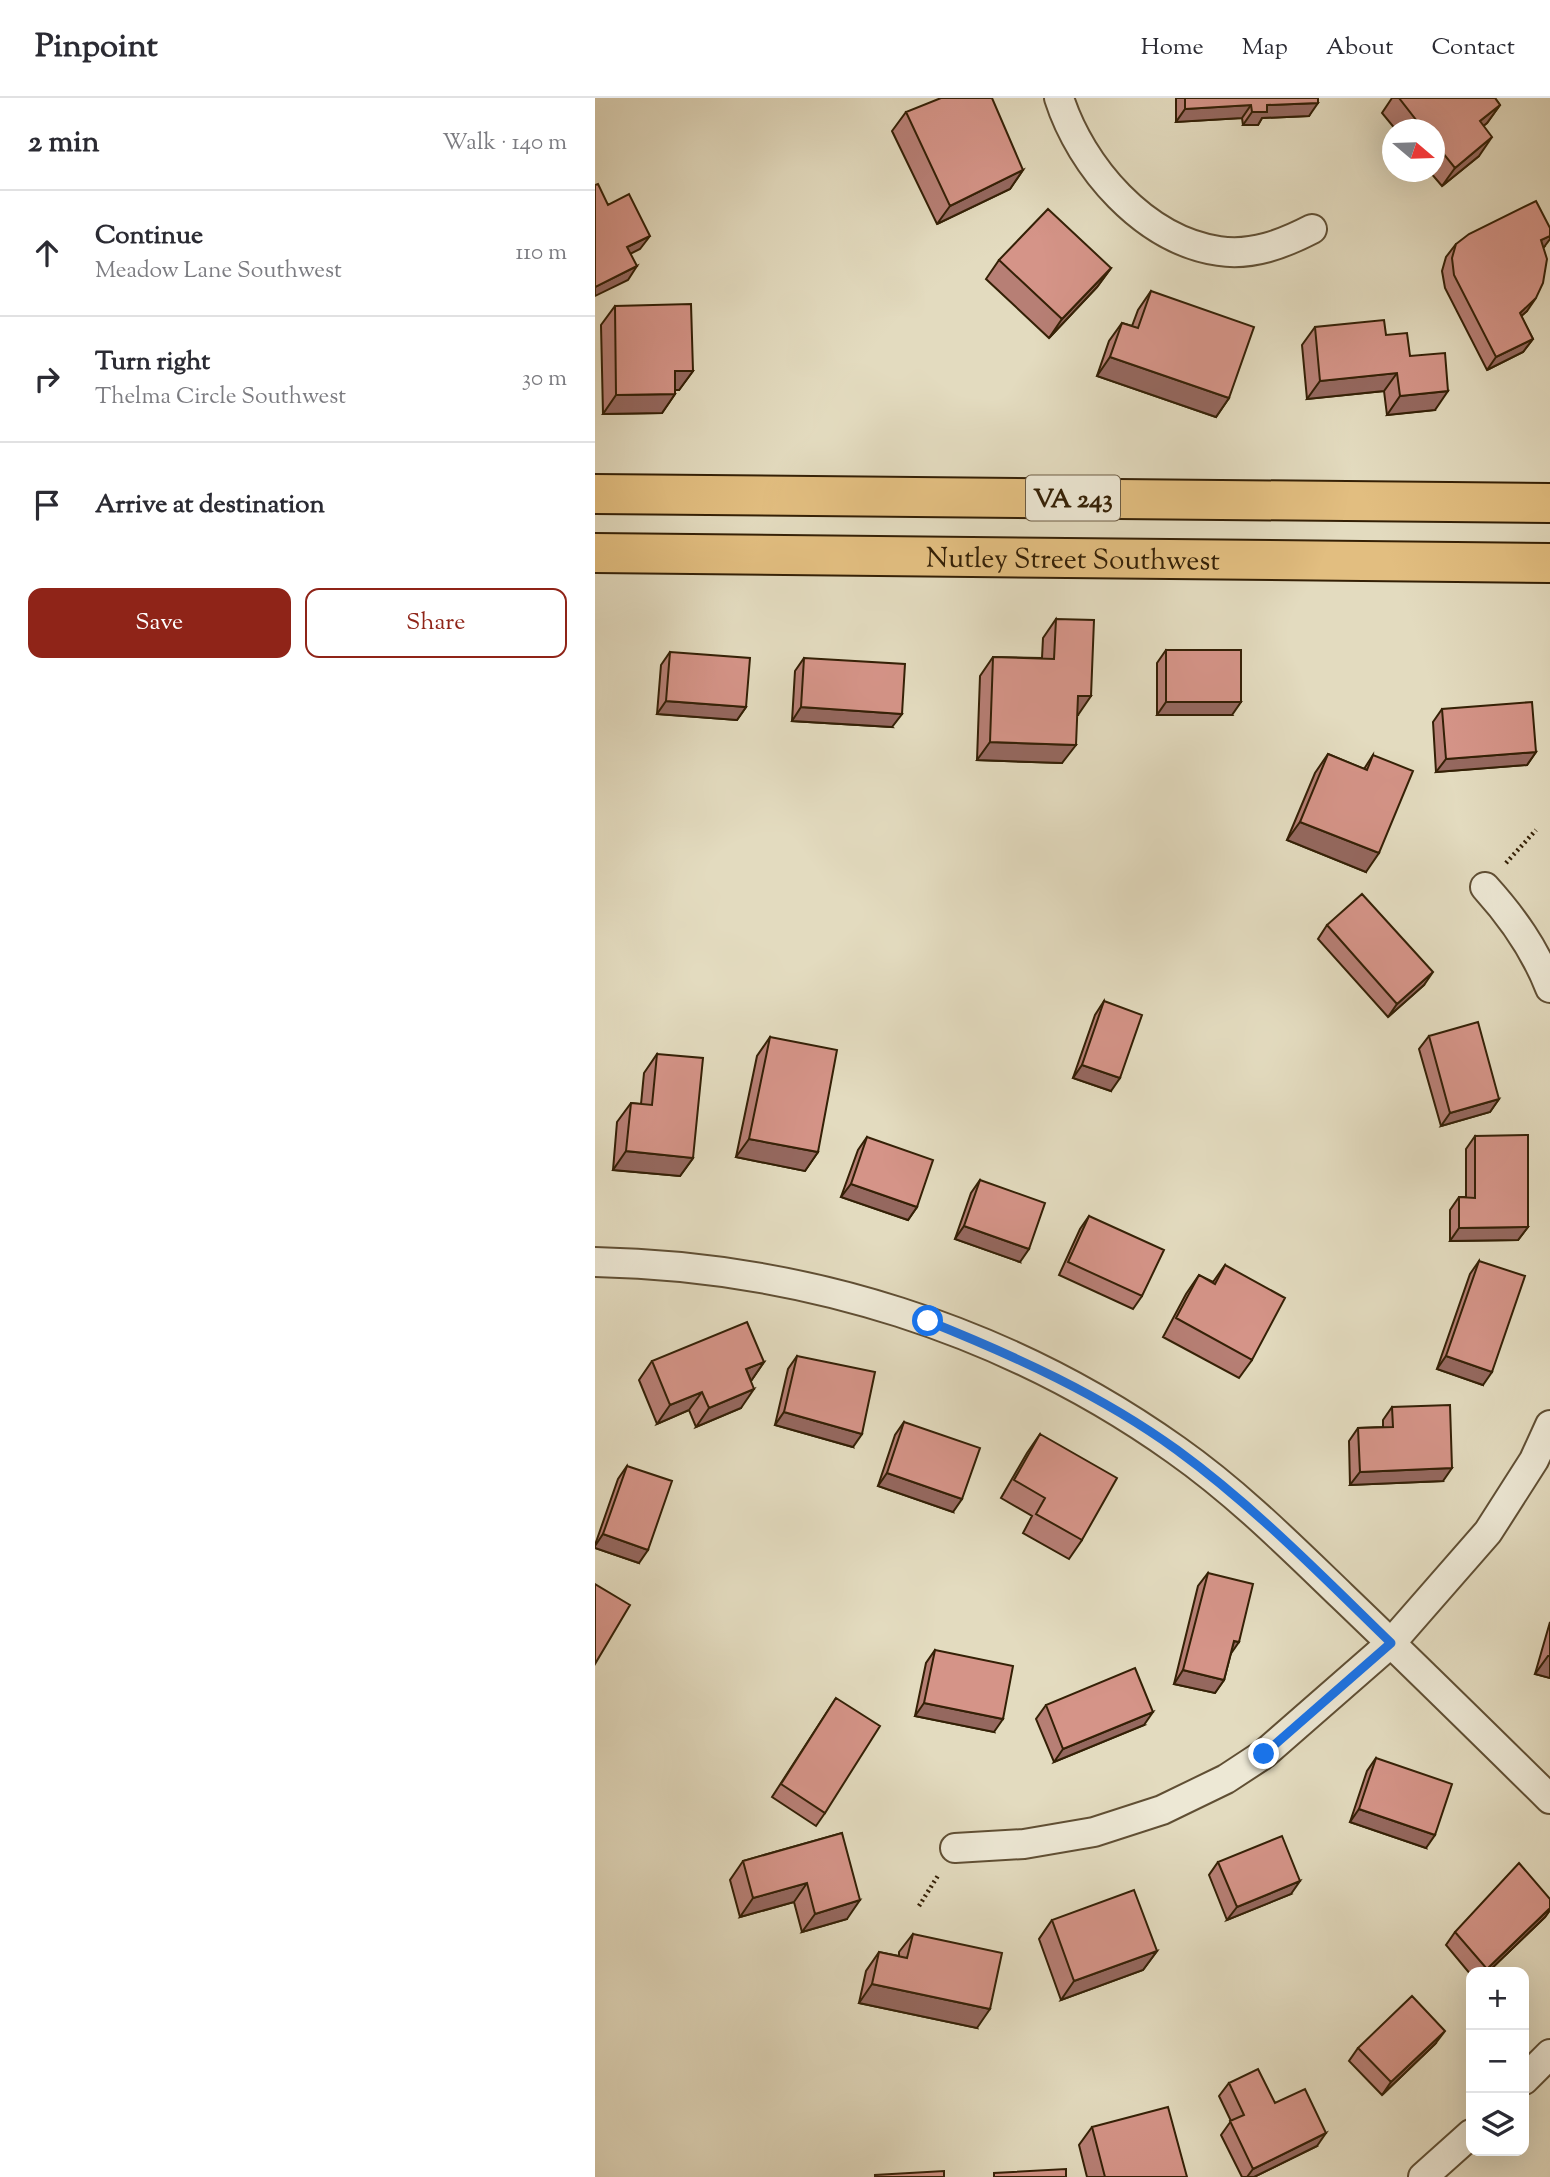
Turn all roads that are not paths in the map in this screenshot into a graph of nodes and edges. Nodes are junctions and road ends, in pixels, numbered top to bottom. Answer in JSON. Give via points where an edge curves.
{"nodes":[{"id":1,"x":1059,"y":98,"type":"edge"},
{"id":2,"x":1312,"y":229,"type":"dead end"},
{"id":3,"x":595,"y":494,"type":"edge"},
{"id":4,"x":1550,"y":503,"type":"edge"},
{"id":5,"x":595,"y":553,"type":"edge"},
{"id":6,"x":1550,"y":563,"type":"edge"},
{"id":7,"x":1485,"y":887,"type":"road end"},
{"id":8,"x":1550,"y":988,"type":"edge"},
{"id":9,"x":595,"y":1262,"type":"edge"},
{"id":10,"x":1550,"y":1425,"type":"edge"},
{"id":11,"x":1391,"y":1643,"type":"junction"},
{"id":12,"x":1550,"y":1799,"type":"edge"},
{"id":13,"x":955,"y":1848,"type":"dead end"},
{"id":14,"x":1550,"y":2054,"type":"edge"},
{"id":15,"x":1529,"y":2075,"type":"edge"},
{"id":16,"x":1466,"y":2138,"type":"edge"},
{"id":17,"x":1423,"y":2177,"type":"edge"}],
"edges":[{"from":1,"to":2,"type":"street","via":[[1086,155],[1117,193],[1156,226],[1185,242],[1220,251],[1254,251]]},
{"from":3,"to":4,"type":"main road","name":"Nutley Street Southwest","number":"VA 243"},
{"from":5,"to":6,"type":"main road","name":"Nutley Street Southwest","number":"VA 243"},
{"from":7,"to":8,"type":"street","via":[[1516,922]]},
{"from":9,"to":11,"type":"street","via":[[745,1274],[838,1293],[928,1321],[1014,1356],[1097,1399],[1176,1450],[1252,1509]]},
{"from":10,"to":11,"type":"street","via":[[1534,1460],[1488,1532]]},
{"from":11,"to":12,"type":"street"},
{"from":11,"to":13,"type":"street","via":[[1264,1754],[1173,1805],[1082,1834],[1024,1844]]},
{"from":14,"to":15,"type":"street"},
{"from":16,"to":17,"type":"street"}]}
